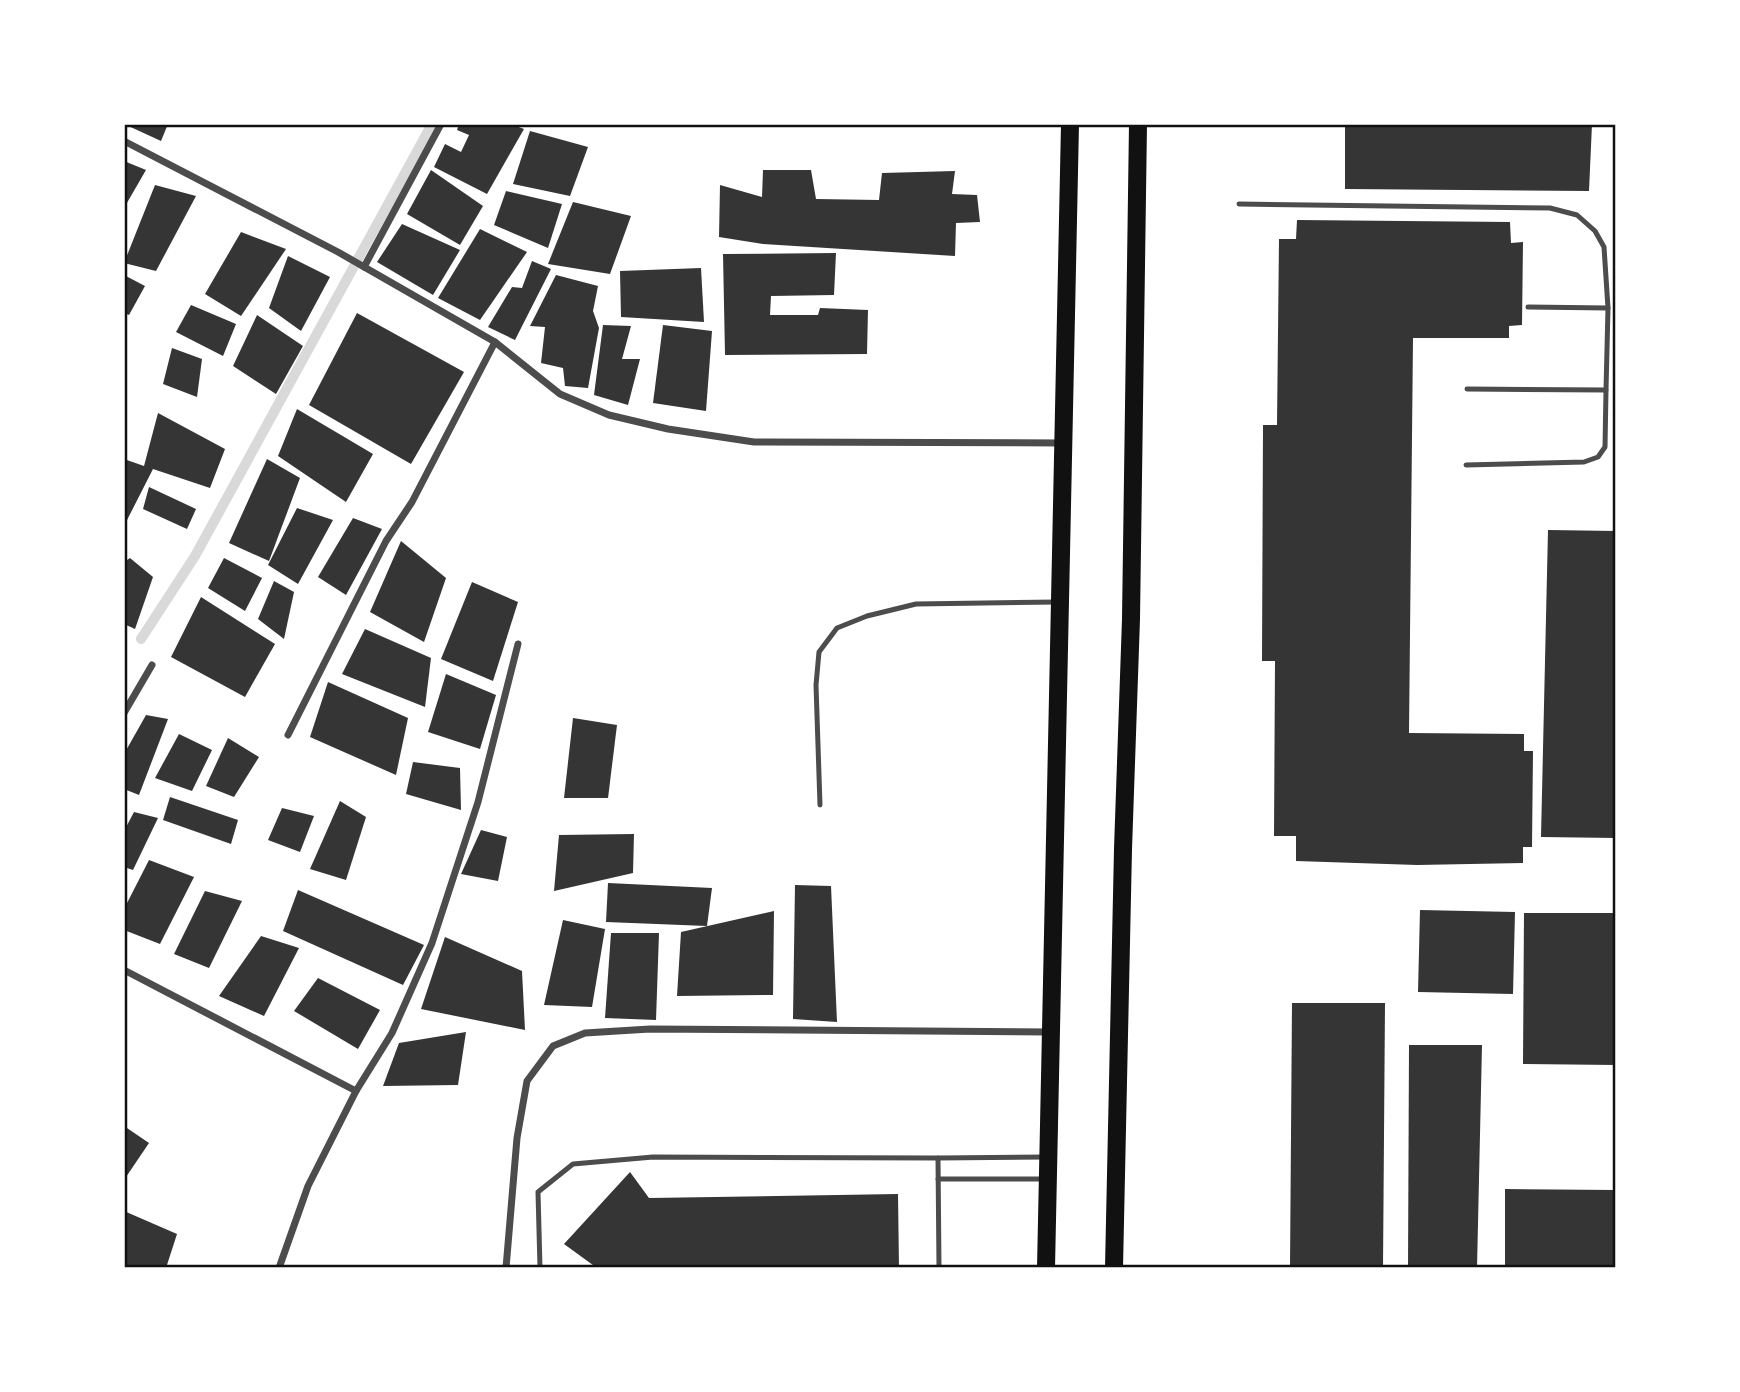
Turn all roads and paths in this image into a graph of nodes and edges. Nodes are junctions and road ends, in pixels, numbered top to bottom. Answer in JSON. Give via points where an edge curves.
{"nodes":[{"id":1,"x":441,"y":124,"type":"edge"},
{"id":2,"x":1070,"y":124,"type":"edge"},
{"id":3,"x":1138,"y":124,"type":"edge"},
{"id":4,"x":124,"y":141,"type":"edge"},
{"id":5,"x":1239,"y":204,"type":"dead end"},
{"id":6,"x":362,"y":267,"type":"junction"},
{"id":7,"x":1528,"y":307,"type":"dead end"},
{"id":8,"x":1608,"y":308,"type":"junction"},
{"id":9,"x":495,"y":342,"type":"junction"},
{"id":10,"x":1467,"y":389,"type":"dead end"},
{"id":11,"x":1606,"y":390,"type":"junction"},
{"id":12,"x":1064,"y":443,"type":"junction"},
{"id":13,"x":1465,"y":465,"type":"dead end"},
{"id":14,"x":1060,"y":602,"type":"junction"},
{"id":15,"x":519,"y":644,"type":"dead end"},
{"id":16,"x":152,"y":665,"type":"dead end"},
{"id":17,"x":124,"y":713,"type":"edge"},
{"id":18,"x":288,"y":735,"type":"dead end"},
{"id":19,"x":820,"y":805,"type":"dead end"},
{"id":20,"x":124,"y":970,"type":"edge"},
{"id":21,"x":1051,"y":1032,"type":"junction"},
{"id":22,"x":356,"y":1091,"type":"junction"},
{"id":23,"x":1048,"y":1157,"type":"junction"},
{"id":24,"x":938,"y":1158,"type":"junction"},
{"id":25,"x":938,"y":1179,"type":"junction"},
{"id":26,"x":1048,"y":1179,"type":"junction"},
{"id":27,"x":279,"y":1268,"type":"edge"},
{"id":28,"x":506,"y":1268,"type":"edge"},
{"id":29,"x":540,"y":1268,"type":"edge"},
{"id":30,"x":939,"y":1268,"type":"edge"},
{"id":31,"x":1046,"y":1268,"type":"edge"},
{"id":32,"x":1114,"y":1268,"type":"edge"}],
"edges":[{"from":1,"to":6,"type":"street"},
{"from":2,"to":12,"type":"main road"},
{"from":3,"to":32,"type":"main road"},
{"from":4,"to":6,"type":"street"},
{"from":5,"to":8,"type":"lane","via":[[1550,208],[1577,215],[1604,247]]},
{"from":6,"to":9,"type":"street"},
{"from":7,"to":8,"type":"lane"},
{"from":8,"to":11,"type":"lane"},
{"from":9,"to":12,"type":"street","via":[[561,394],[609,415],[668,429],[754,442]]},
{"from":9,"to":18,"type":"street","via":[[412,502],[386,541]]},
{"from":10,"to":11,"type":"lane"},
{"from":11,"to":13,"type":"lane","via":[[1605,447],[1598,457],[1584,462]]},
{"from":12,"to":14,"type":"main road"},
{"from":14,"to":19,"type":"lane","via":[[916,604],[837,628],[819,652]]},
{"from":14,"to":21,"type":"main road"},
{"from":15,"to":22,"type":"street","via":[[478,802],[432,943],[392,1033]]},
{"from":16,"to":17,"type":"street"},
{"from":20,"to":22,"type":"street"},
{"from":21,"to":23,"type":"main road"},
{"from":21,"to":28,"type":"street","via":[[585,1032],[553,1046],[527,1081],[517,1138]]},
{"from":22,"to":27,"type":"street","via":[[308,1186]]},
{"from":23,"to":24,"type":"lane"},
{"from":23,"to":26,"type":"main road"},
{"from":24,"to":25,"type":"lane"},
{"from":24,"to":29,"type":"lane","via":[[653,1157],[573,1164],[538,1192]]},
{"from":25,"to":26,"type":"lane"},
{"from":25,"to":30,"type":"lane"},
{"from":26,"to":31,"type":"main road"}]}
